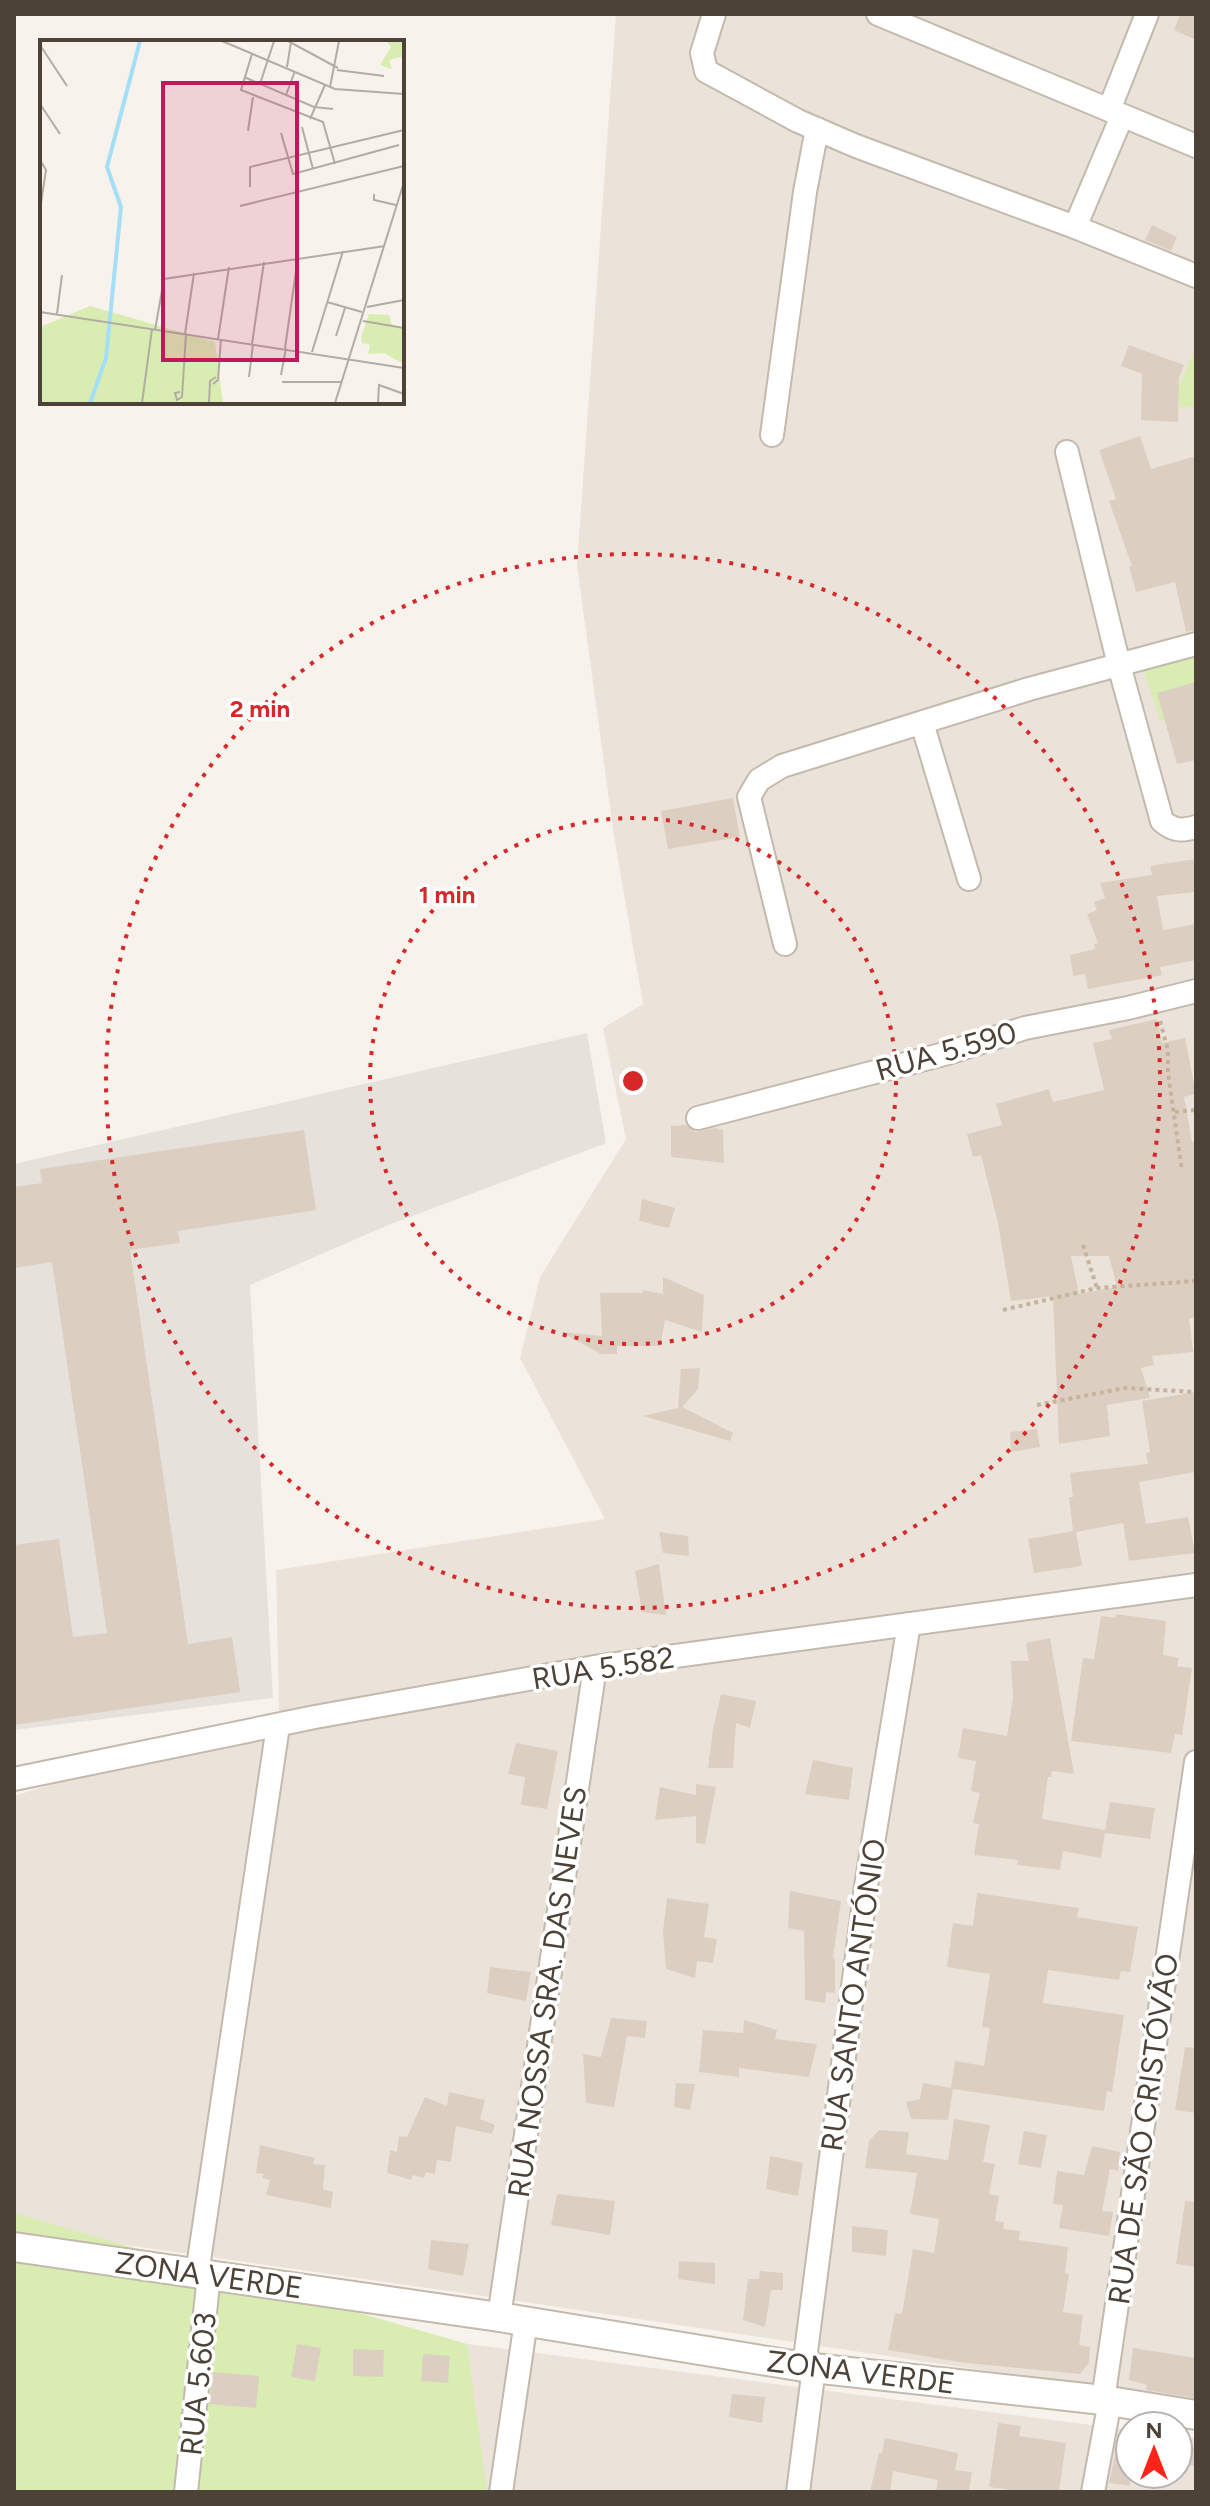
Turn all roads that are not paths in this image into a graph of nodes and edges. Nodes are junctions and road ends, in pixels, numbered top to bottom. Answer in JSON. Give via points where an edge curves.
{"nodes":[{"id":1,"x":714,"y":14,"type":"edge"},
{"id":2,"x":880,"y":14,"type":"edge"},
{"id":3,"x":1147,"y":14,"type":"edge"},
{"id":4,"x":1116,"y":113,"type":"junction"},
{"id":5,"x":817,"y":129,"type":"junction"},
{"id":6,"x":1196,"y":146,"type":"edge"},
{"id":7,"x":1075,"y":227,"type":"junction"},
{"id":8,"x":1196,"y":276,"type":"edge"},
{"id":9,"x":772,"y":435,"type":"dead end"},
{"id":10,"x":1067,"y":452,"type":"dead end"},
{"id":11,"x":1196,"y":644,"type":"edge"},
{"id":12,"x":1119,"y":665,"type":"junction"},
{"id":13,"x":922,"y":723,"type":"junction"},
{"id":14,"x":1196,"y":827,"type":"edge"},
{"id":15,"x":969,"y":879,"type":"dead end"},
{"id":16,"x":785,"y":944,"type":"dead end"},
{"id":17,"x":1196,"y":991,"type":"edge"},
{"id":18,"x":698,"y":1118,"type":"dead end"},
{"id":19,"x":1196,"y":1585,"type":"edge"},
{"id":20,"x":909,"y":1624,"type":"junction"},
{"id":21,"x":595,"y":1667,"type":"junction"},
{"id":22,"x":278,"y":1726,"type":"junction"},
{"id":23,"x":1196,"y":1762,"type":"edge"},
{"id":24,"x":14,"y":1779,"type":"edge"},
{"id":25,"x":14,"y":2247,"type":"edge"},
{"id":26,"x":203,"y":2274,"type":"junction"},
{"id":27,"x":513,"y":2319,"type":"junction"},
{"id":28,"x":809,"y":2368,"type":"junction"},
{"id":29,"x":1106,"y":2401,"type":"junction"},
{"id":30,"x":1196,"y":2415,"type":"edge"},
{"id":31,"x":186,"y":2492,"type":"edge"},
{"id":32,"x":501,"y":2492,"type":"edge"},
{"id":33,"x":798,"y":2492,"type":"edge"},
{"id":34,"x":1093,"y":2492,"type":"edge"}],
"edges":[{"from":1,"to":5,"type":"street","via":[[702,53],[706,71]]},
{"from":2,"to":4,"type":"street"},
{"from":3,"to":4,"type":"street"},
{"from":4,"to":6,"type":"street"},
{"from":4,"to":7,"type":"street"},
{"from":5,"to":7,"type":"street"},
{"from":5,"to":9,"type":"street"},
{"from":7,"to":8,"type":"street"},
{"from":10,"to":12,"type":"street"},
{"from":11,"to":12,"type":"street"},
{"from":12,"to":13,"type":"street"},
{"from":12,"to":14,"type":"street","via":[[1162,821],[1172,829]]},
{"from":13,"to":15,"type":"street"},
{"from":13,"to":16,"type":"street","via":[[782,766],[759,780],[749,797]]},
{"from":17,"to":18,"type":"street","name":"RUA 5.590","via":[[1025,1028]]},
{"from":19,"to":20,"type":"street","name":"RUA 5.582"},
{"from":20,"to":21,"type":"street","name":"RUA 5.582"},
{"from":20,"to":28,"type":"street","name":"RUA SANTO ANTÓNIO","via":[[866,1886]]},
{"from":21,"to":22,"type":"street","name":"RUA 5.582"},
{"from":21,"to":27,"type":"street","name":"RUA NOSSA SRA. DAS NEVES"},
{"from":22,"to":24,"type":"street","name":"RUA 5.582"},
{"from":22,"to":26,"type":"street","name":"RUA 5.603"},
{"from":23,"to":29,"type":"street","name":"RUA DE SÃO CRISTÓVÃO"},
{"from":25,"to":26,"type":"street","name":"ZONA VERDE"},
{"from":26,"to":27,"type":"street","name":"ZONA VERDE"},
{"from":26,"to":31,"type":"street","name":"RUA 5.603"},
{"from":27,"to":28,"type":"street","name":"ZONA VERDE"},
{"from":27,"to":32,"type":"street","name":"RUA NOSSA SRA. DAS NEVES"},
{"from":28,"to":29,"type":"street","name":"ZONA VERDE"},
{"from":28,"to":33,"type":"street","name":"RUA SANTO ANTÓNIO"},
{"from":29,"to":30,"type":"street","name":"ZONA VERDE"},
{"from":29,"to":34,"type":"street","name":"RUA DE SÃO CRISTÓVÃO"}]}
